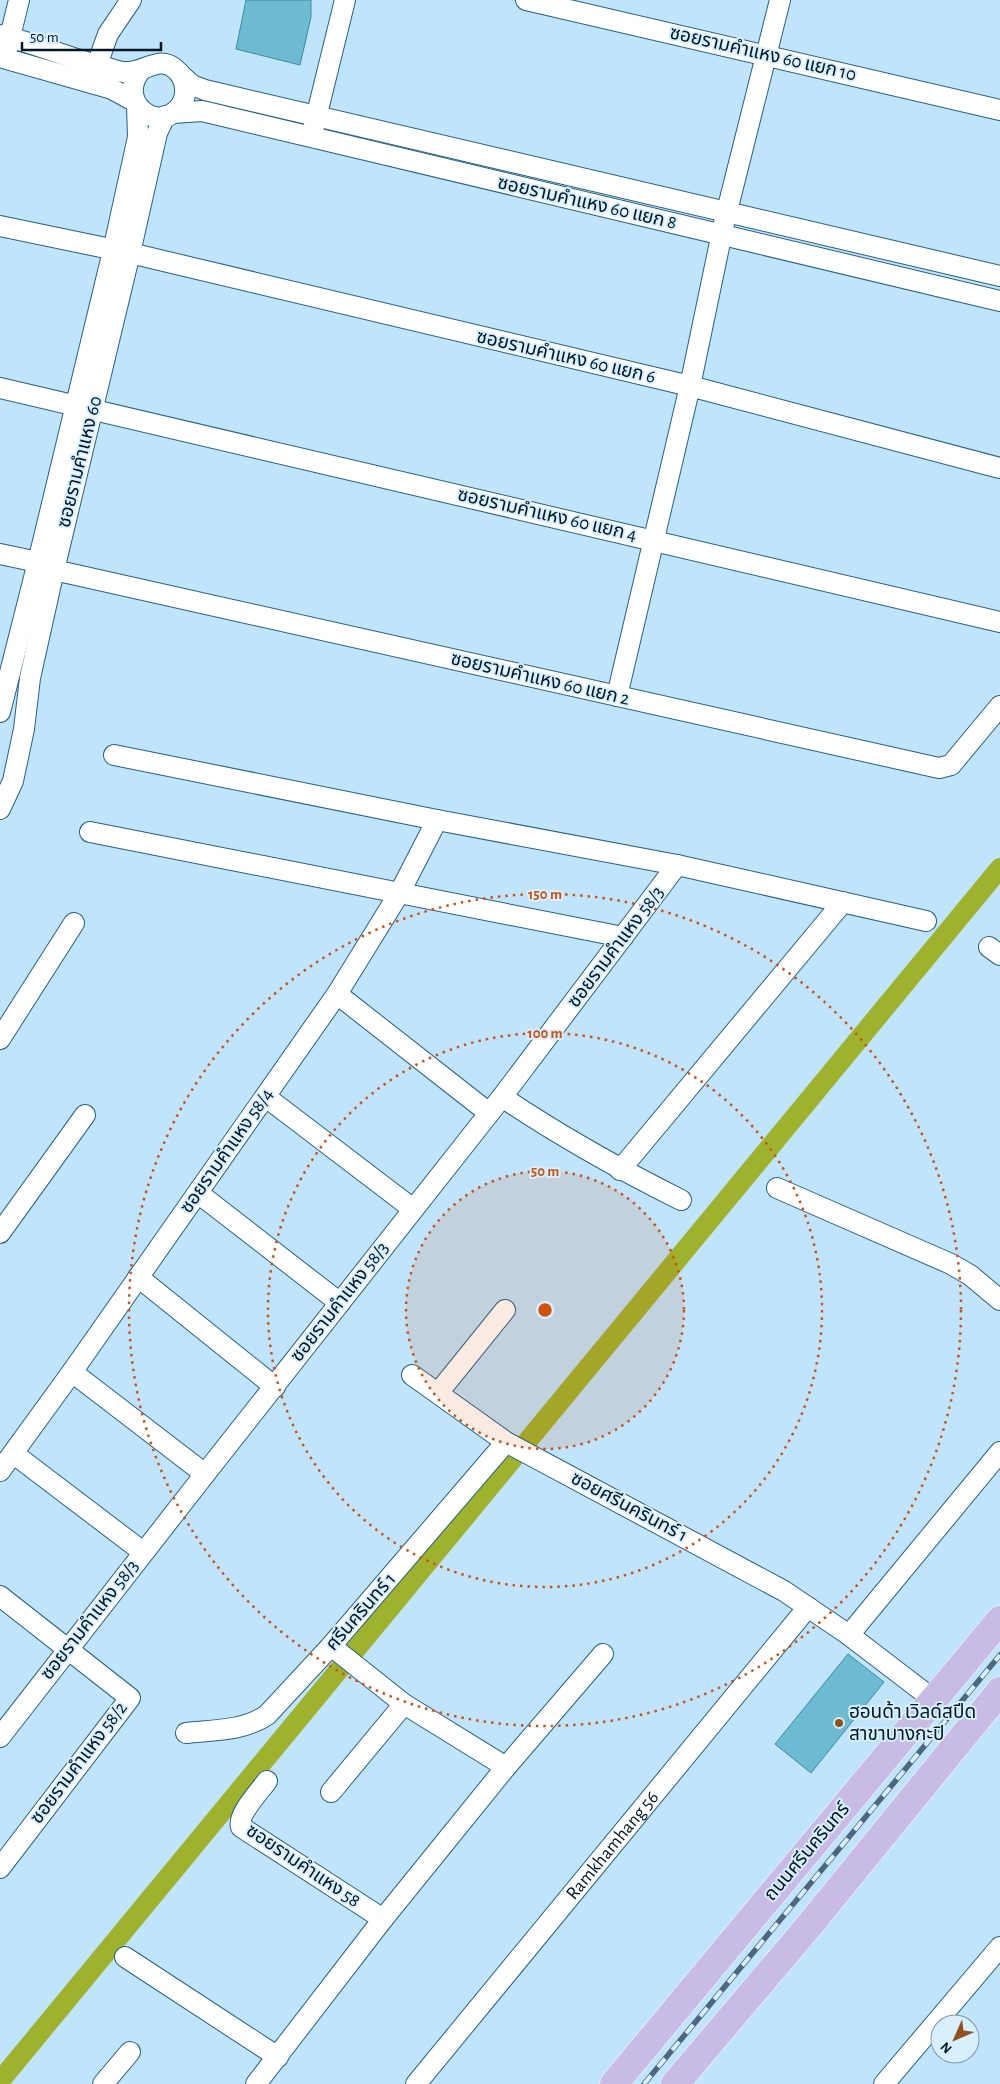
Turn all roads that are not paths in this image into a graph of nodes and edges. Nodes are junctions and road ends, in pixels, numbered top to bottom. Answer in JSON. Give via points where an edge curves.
{"nodes":[{"id":1,"x":18,"y":0,"type":"edge"},
{"id":2,"x":131,"y":0,"type":"edge"},
{"id":3,"x":345,"y":0,"type":"edge"},
{"id":4,"x":526,"y":0,"type":"edge"},
{"id":5,"x":780,"y":0,"type":"edge"},
{"id":6,"x":4,"y":36,"type":"edge"},
{"id":7,"x":767,"y":55,"type":"junction"},
{"id":8,"x":3,"y":57,"type":"edge"},
{"id":9,"x":97,"y":65,"type":"junction"},
{"id":10,"x":142,"y":69,"type":"junction"},
{"id":11,"x":180,"y":74,"type":"junction"},
{"id":12,"x":136,"y":103,"type":"junction"},
{"id":13,"x":1000,"y":110,"type":"edge"},
{"id":14,"x":169,"y":115,"type":"junction"},
{"id":15,"x":315,"y":116,"type":"junction"},
{"id":16,"x":312,"y":137,"type":"junction"},
{"id":17,"x":512,"y":162,"type":"junction"},
{"id":18,"x":508,"y":184,"type":"junction"},
{"id":19,"x":727,"y":212,"type":"junction"},
{"id":20,"x":0,"y":226,"type":"edge"},
{"id":21,"x":722,"y":235,"type":"junction"},
{"id":22,"x":122,"y":252,"type":"junction"},
{"id":23,"x":924,"y":258,"type":"junction"},
{"id":24,"x":1000,"y":276,"type":"edge"},
{"id":25,"x":919,"y":282,"type":"junction"},
{"id":26,"x":1000,"y":301,"type":"edge"},
{"id":27,"x":690,"y":386,"type":"junction"},
{"id":28,"x":0,"y":388,"type":"edge"},
{"id":29,"x":84,"y":408,"type":"junction"},
{"id":30,"x":1000,"y":468,"type":"edge"},
{"id":31,"x":654,"y":539,"type":"junction"},
{"id":32,"x":0,"y":554,"type":"edge"},
{"id":33,"x":46,"y":566,"type":"junction"},
{"id":34,"x":1000,"y":622,"type":"edge"},
{"id":35,"x":617,"y":696,"type":"junction"},
{"id":36,"x":1000,"y":706,"type":"edge"},
{"id":37,"x":0,"y":712,"type":"edge"},
{"id":38,"x":0,"y":720,"type":"edge"},
{"id":39,"x":24,"y":726,"type":"junction"},
{"id":40,"x":114,"y":755,"type":"dead end"},
{"id":41,"x":0,"y":809,"type":"edge"},
{"id":42,"x":437,"y":820,"type":"junction"},
{"id":43,"x":90,"y":832,"type":"dead end"},
{"id":44,"x":677,"y":865,"type":"junction"},
{"id":45,"x":400,"y":892,"type":"junction"},
{"id":46,"x":843,"y":902,"type":"junction"},
{"id":47,"x":926,"y":921,"type":"dead end"},
{"id":48,"x":74,"y":923,"type":"dead end"},
{"id":49,"x":623,"y":937,"type":"junction"},
{"id":50,"x":337,"y":994,"type":"junction"},
{"id":51,"x":0,"y":1039,"type":"edge"},
{"id":52,"x":266,"y":1097,"type":"junction"},
{"id":53,"x":502,"y":1097,"type":"junction"},
{"id":54,"x":489,"y":1114,"type":"junction"},
{"id":55,"x":85,"y":1116,"type":"dead end"},
{"id":56,"x":620,"y":1170,"type":"junction"},
{"id":57,"x":777,"y":1188,"type":"dead end"},
{"id":58,"x":198,"y":1193,"type":"junction"},
{"id":59,"x":681,"y":1200,"type":"dead end"},
{"id":60,"x":413,"y":1209,"type":"junction"},
{"id":61,"x":0,"y":1233,"type":"edge"},
{"id":62,"x":138,"y":1277,"type":"junction"},
{"id":63,"x":1000,"y":1300,"type":"edge"},
{"id":64,"x":340,"y":1303,"type":"junction"},
{"id":65,"x":505,"y":1310,"type":"dead end"},
{"id":66,"x":72,"y":1372,"type":"junction"},
{"id":67,"x":412,"y":1375,"type":"dead end"},
{"id":68,"x":274,"y":1387,"type":"junction"},
{"id":69,"x":438,"y":1393,"type":"junction"},
{"id":70,"x":511,"y":1444,"type":"junction"},
{"id":71,"x":1000,"y":1452,"type":"edge"},
{"id":72,"x":14,"y":1454,"type":"junction"},
{"id":73,"x":0,"y":1471,"type":"edge"},
{"id":74,"x":205,"y":1474,"type":"junction"},
{"id":75,"x":143,"y":1552,"type":"junction"},
{"id":76,"x":0,"y":1596,"type":"edge"},
{"id":77,"x":808,"y":1607,"type":"junction"},
{"id":78,"x":1000,"y":1620,"type":"edge"},
{"id":79,"x":849,"y":1635,"type":"junction"},
{"id":80,"x":332,"y":1646,"type":"junction"},
{"id":81,"x":68,"y":1648,"type":"junction"},
{"id":82,"x":603,"y":1654,"type":"dead end"},
{"id":83,"x":1000,"y":1691,"type":"edge"},
{"id":84,"x":934,"y":1700,"type":"junction"},
{"id":85,"x":404,"y":1704,"type":"junction"},
{"id":86,"x":186,"y":1733,"type":"dead end"},
{"id":87,"x":0,"y":1737,"type":"edge"},
{"id":88,"x":506,"y":1767,"type":"junction"},
{"id":89,"x":267,"y":1781,"type":"dead end"},
{"id":90,"x":331,"y":1792,"type":"dead end"},
{"id":91,"x":0,"y":1868,"type":"edge"},
{"id":92,"x":384,"y":1920,"type":"junction"},
{"id":93,"x":1000,"y":1947,"type":"edge"},
{"id":94,"x":125,"y":1957,"type":"dead end"},
{"id":95,"x":130,"y":2052,"type":"dead end"},
{"id":96,"x":278,"y":2057,"type":"junction"},
{"id":97,"x":103,"y":2084,"type":"edge"},
{"id":98,"x":256,"y":2084,"type":"edge"},
{"id":99,"x":416,"y":2084,"type":"edge"},
{"id":100,"x":614,"y":2084,"type":"edge"},
{"id":101,"x":675,"y":2084,"type":"edge"},
{"id":102,"x":884,"y":2084,"type":"edge"}],
"edges":[{"from":1,"to":6,"type":"street"},
{"from":2,"to":9,"type":"street","via":[[108,34]]},
{"from":3,"to":15,"type":"street"},
{"from":4,"to":7,"type":"street","name":"ซอยรามคำแหง 60 แยก 10"},
{"from":5,"to":7,"type":"street"},
{"from":6,"to":8,"type":"street"},
{"from":6,"to":9,"type":"street"},
{"from":7,"to":13,"type":"street","name":"ซอยรามคำแหง 60 แยก 10"},
{"from":7,"to":19,"type":"street"},
{"from":8,"to":12,"type":"street","via":[[112,89]]},
{"from":9,"to":10,"type":"street","via":[[127,73]]},
{"from":10,"to":11,"type":"street","via":[[158,63],[174,68]]},
{"from":10,"to":12,"type":"street","name":"ซอยรามคำแหง 60","via":[[132,84]]},
{"from":11,"to":14,"type":"street","name":"ซอยรามคำแหง 60","via":[[186,90],[184,99]]},
{"from":11,"to":15,"type":"street","name":"ซอยรามคำแหง 60 แยก 8","via":[[192,85],[205,90]]},
{"from":12,"to":14,"type":"street","via":[[147,114],[156,117]]},
{"from":12,"to":22,"type":"street","name":"ซอยรามคำแหง 60","via":[[138,137]]},
{"from":14,"to":16,"type":"street","name":"ซอยรามคำแหง 60 แยก 8","via":[[202,111]]},
{"from":14,"to":22,"type":"street","name":"ซอยรามคำแหง 60","via":[[157,133]]},
{"from":15,"to":16,"type":"street"},
{"from":15,"to":17,"type":"street","name":"ซอยรามคำแหง 60 แยก 8"},
{"from":16,"to":18,"type":"street","name":"ซอยรามคำแหง 60 แยก 8"},
{"from":17,"to":18,"type":"street"},
{"from":17,"to":19,"type":"street","name":"ซอยรามคำแหง 60 แยก 8"},
{"from":18,"to":21,"type":"street","name":"ซอยรามคำแหง 60 แยก 8"},
{"from":19,"to":21,"type":"street"},
{"from":19,"to":23,"type":"street","name":"ซอยรามคำแหง 60 แยก 8"},
{"from":20,"to":22,"type":"street","name":"ซอยรามคำแหง 60 แยก 6"},
{"from":21,"to":25,"type":"street","name":"ซอยรามคำแหง 60 แยก 8"},
{"from":21,"to":27,"type":"street"},
{"from":22,"to":27,"type":"street","name":"ซอยรามคำแหง 60 แยก 6"},
{"from":22,"to":29,"type":"street","name":"ซอยรามคำแหง 60"},
{"from":23,"to":24,"type":"street","name":"ซอยรามคำแหง 60 แยก 8"},
{"from":23,"to":25,"type":"street"},
{"from":25,"to":26,"type":"street","name":"ซอยรามคำแหง 60 แยก 8"},
{"from":27,"to":30,"type":"street","name":"ซอยรามคำแหง 60 แยก 6"},
{"from":27,"to":31,"type":"street"},
{"from":28,"to":29,"type":"street","name":"ซอยรามคำแหง 60 แยก 4"},
{"from":29,"to":31,"type":"street","name":"ซอยรามคำแหง 60 แยก 4"},
{"from":29,"to":33,"type":"street","name":"ซอยรามคำแหง 60"},
{"from":31,"to":34,"type":"street","name":"ซอยรามคำแหง 60 แยก 4"},
{"from":31,"to":35,"type":"street"},
{"from":32,"to":33,"type":"street","name":"ซอยรามคำแหง 60 แยก 2"},
{"from":33,"to":35,"type":"street","name":"ซอยรามคำแหง 60 แยก 2"},
{"from":33,"to":37,"type":"street","name":"ซอยรามคำแหง 60"},
{"from":33,"to":39,"type":"street","name":"ซอยรามคำแหง 60"},
{"from":35,"to":36,"type":"street","name":"ซอยรามคำแหง 60 แยก 2","via":[[939,768],[951,765]]},
{"from":38,"to":39,"type":"street"},
{"from":39,"to":41,"type":"street","name":"ซอยรามคำแหง 60","via":[[13,781]]},
{"from":40,"to":42,"type":"street"},
{"from":42,"to":44,"type":"street"},
{"from":42,"to":45,"type":"street","name":"ซอยรามคำแหง 58/4"},
{"from":43,"to":45,"type":"street"},
{"from":44,"to":46,"type":"street"},
{"from":44,"to":49,"type":"street","name":"ซอยรามคำแหง 58/3"},
{"from":45,"to":49,"type":"street"},
{"from":45,"to":50,"type":"street","name":"ซอยรามคำแหง 58/4"},
{"from":46,"to":47,"type":"street"},
{"from":46,"to":56,"type":"street"},
{"from":48,"to":51,"type":"street"},
{"from":49,"to":53,"type":"street","name":"ซอยรามคำแหง 58/3"},
{"from":50,"to":52,"type":"street","name":"ซอยรามคำแหง 58/4"},
{"from":50,"to":54,"type":"street"},
{"from":52,"to":58,"type":"street","name":"ซอยรามคำแหง 58/4"},
{"from":52,"to":60,"type":"street"},
{"from":53,"to":54,"type":"street","name":"ซอยรามคำแหง 58/3"},
{"from":53,"to":56,"type":"street"},
{"from":54,"to":60,"type":"street","name":"ซอยรามคำแหง 58/3"},
{"from":55,"to":61,"type":"street"},
{"from":56,"to":59,"type":"street"},
{"from":57,"to":63,"type":"street","via":[[951,1264]]},
{"from":58,"to":62,"type":"street","name":"ซอยรามคำแหง 58/4"},
{"from":58,"to":64,"type":"street"},
{"from":60,"to":64,"type":"street","name":"ซอยรามคำแหง 58/3"},
{"from":62,"to":66,"type":"street","name":"ซอยรามคำแหง 58/4"},
{"from":62,"to":68,"type":"street"},
{"from":64,"to":68,"type":"street","name":"ซอยรามคำแหง 58/3"},
{"from":65,"to":69,"type":"street"},
{"from":66,"to":72,"type":"street","name":"ซอยรามคำแหง 58/4"},
{"from":66,"to":74,"type":"street"},
{"from":67,"to":69,"type":"street","name":"ซอยศรีนครินทร์ 1"},
{"from":68,"to":74,"type":"street","name":"ซอยรามคำแหง 58/3"},
{"from":69,"to":70,"type":"street","name":"ซอยศรีนครินทร์ 1"},
{"from":70,"to":77,"type":"street","name":"ซอยศรีนครินทร์ 1","via":[[761,1578]]},
{"from":70,"to":80,"type":"street","name":"ศรีนครินทร์ 1"},
{"from":71,"to":79,"type":"street"},
{"from":72,"to":73,"type":"street","name":"ซอยรามคำแหง 58/4"},
{"from":72,"to":75,"type":"street"},
{"from":74,"to":75,"type":"street","name":"ซอยรามคำแหง 58/3"},
{"from":75,"to":81,"type":"street","name":"ซอยรามคำแหง 58/3"},
{"from":76,"to":81,"type":"street"},
{"from":77,"to":79,"type":"street","name":"ซอยศรีนครินทร์ 1"},
{"from":77,"to":99,"type":"street","name":"Ramkhamhang 56"},
{"from":78,"to":84,"type":"main road","name":"ถนนศรีนครินทร์"},
{"from":79,"to":84,"type":"street","name":"ซอยศรีนครินทร์ 1"},
{"from":80,"to":85,"type":"street"},
{"from":80,"to":86,"type":"street","name":"ศรีนครินทร์ 1","via":[[256,1723]]},
{"from":81,"to":87,"type":"street","name":"ซอยรามคำแหง 58/3"},
{"from":81,"to":91,"type":"street","name":"ซอยรามคำแหง 58/2","via":[[130,1698]]},
{"from":82,"to":88,"type":"street"},
{"from":83,"to":101,"type":"main road"},
{"from":84,"to":100,"type":"main road","name":"ถนนศรีนครินทร์"},
{"from":85,"to":88,"type":"street"},
{"from":85,"to":90,"type":"street"},
{"from":88,"to":92,"type":"street"},
{"from":89,"to":92,"type":"street","name":"ซอยรามคำแหง 58","via":[[242,1815],[241,1827]]},
{"from":92,"to":96,"type":"street"},
{"from":93,"to":102,"type":"street"},
{"from":94,"to":96,"type":"street"},
{"from":95,"to":97,"type":"street"},
{"from":96,"to":98,"type":"street"}]}
